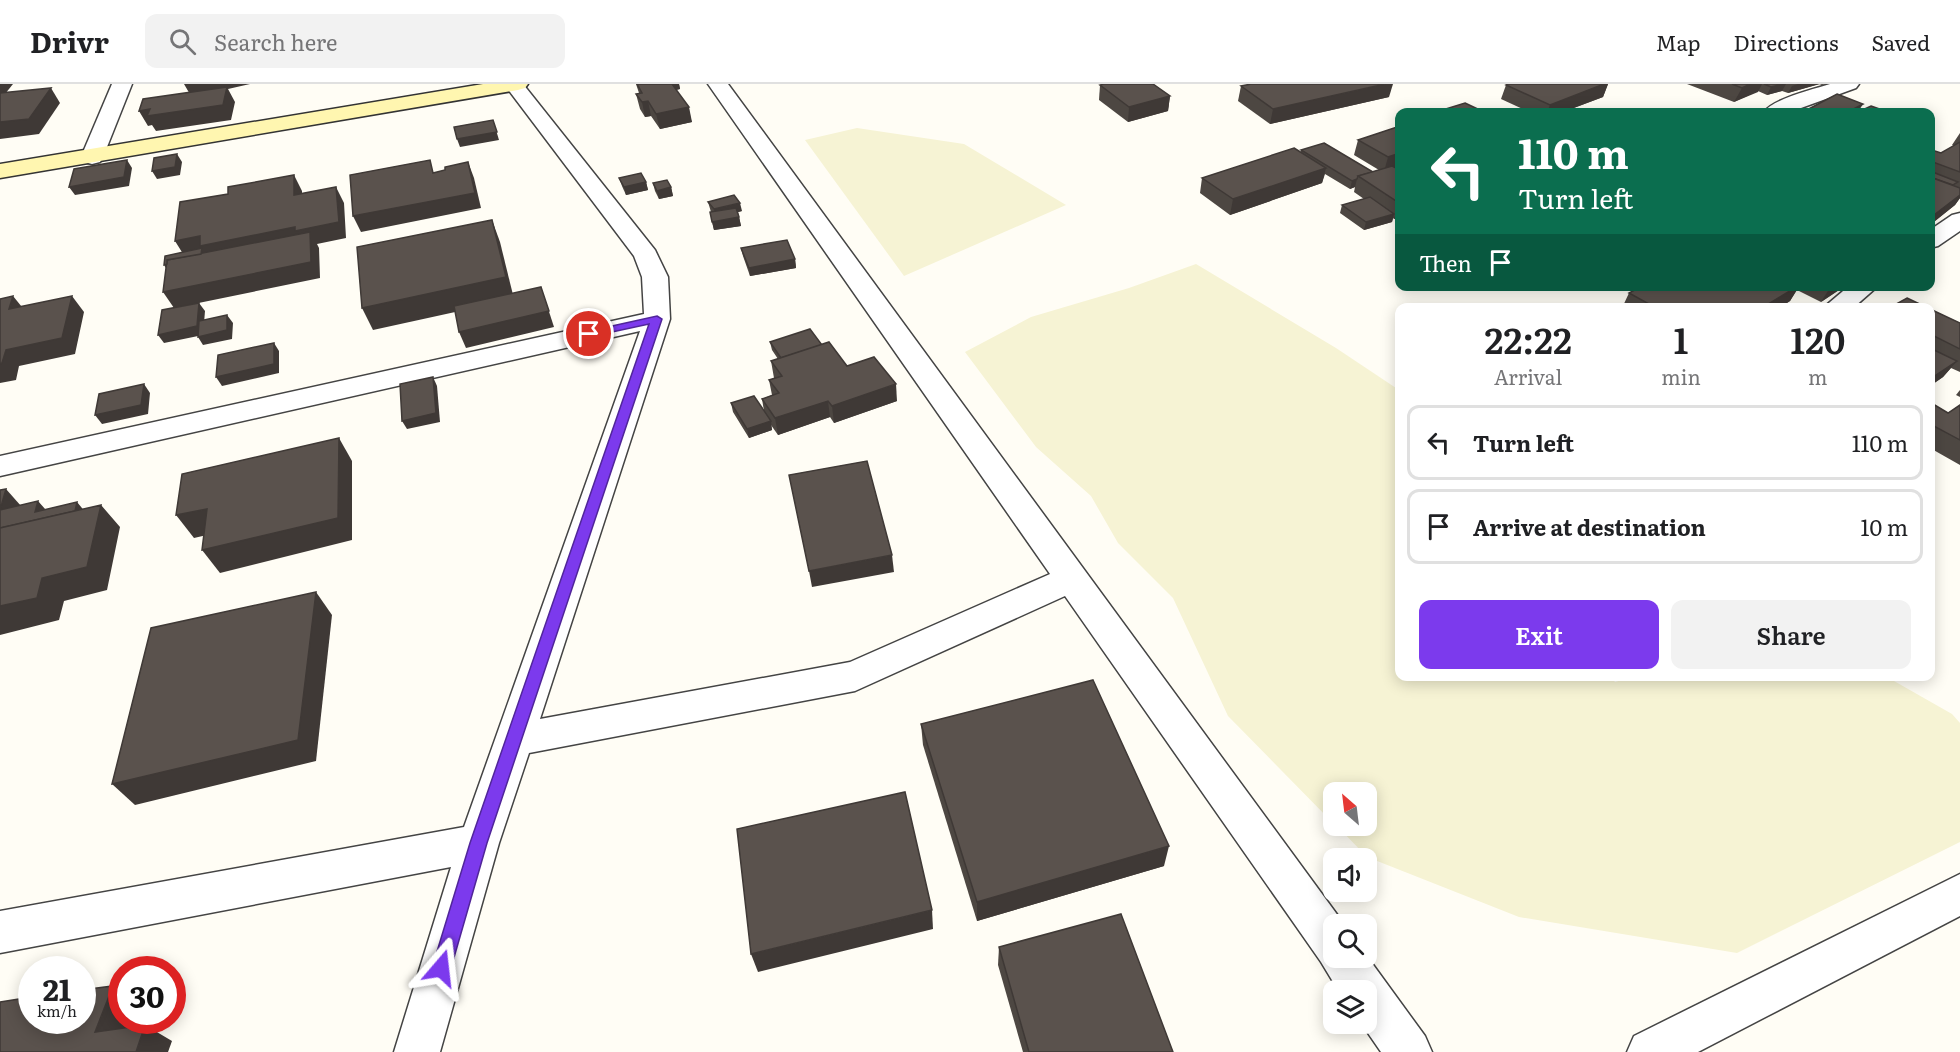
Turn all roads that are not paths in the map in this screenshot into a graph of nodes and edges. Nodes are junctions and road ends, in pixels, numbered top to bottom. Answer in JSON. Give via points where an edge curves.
{"nodes":[{"id":1,"x":122,"y":84,"type":"edge"},
{"id":2,"x":718,"y":84,"type":"edge"},
{"id":3,"x":1849,"y":84,"type":"edge"},
{"id":4,"x":516,"y":85,"type":"edge"},
{"id":5,"x":1783,"y":108,"type":"edge"},
{"id":6,"x":92,"y":157,"type":"junction"},
{"id":7,"x":0,"y":171,"type":"edge"},
{"id":8,"x":1960,"y":220,"type":"edge"},
{"id":9,"x":1935,"y":238,"type":"edge"},
{"id":10,"x":1859,"y":291,"type":"edge"},
{"id":11,"x":1843,"y":303,"type":"edge"},
{"id":12,"x":657,"y":319,"type":"junction"},
{"id":13,"x":0,"y":466,"type":"edge"},
{"id":14,"x":1071,"y":579,"type":"junction"},
{"id":15,"x":514,"y":740,"type":"junction"},
{"id":16,"x":479,"y":843,"type":"junction"},
{"id":17,"x":1960,"y":894,"type":"edge"},
{"id":18,"x":1323,"y":931,"type":"edge"},
{"id":19,"x":0,"y":932,"type":"edge"},
{"id":20,"x":1377,"y":1007,"type":"edge"},
{"id":21,"x":417,"y":1052,"type":"edge"},
{"id":22,"x":1409,"y":1052,"type":"edge"},
{"id":23,"x":1650,"y":1052,"type":"edge"}],
"edges":[{"from":1,"to":6,"type":"street"},
{"from":2,"to":14,"type":"street"},
{"from":3,"to":5,"type":"street"},
{"from":4,"to":6,"type":"street"},
{"from":4,"to":12,"type":"street","via":[[646,255],[655,277]]},
{"from":6,"to":7,"type":"street"},
{"from":8,"to":9,"type":"street"},
{"from":10,"to":11,"type":"street"},
{"from":12,"to":13,"type":"street"},
{"from":12,"to":15,"type":"street"},
{"from":14,"to":15,"type":"street","via":[[855,676]]},
{"from":14,"to":18,"type":"street"},
{"from":15,"to":16,"type":"street"},
{"from":16,"to":19,"type":"street"},
{"from":16,"to":21,"type":"street"},
{"from":17,"to":23,"type":"street"},
{"from":20,"to":22,"type":"street"}]}
